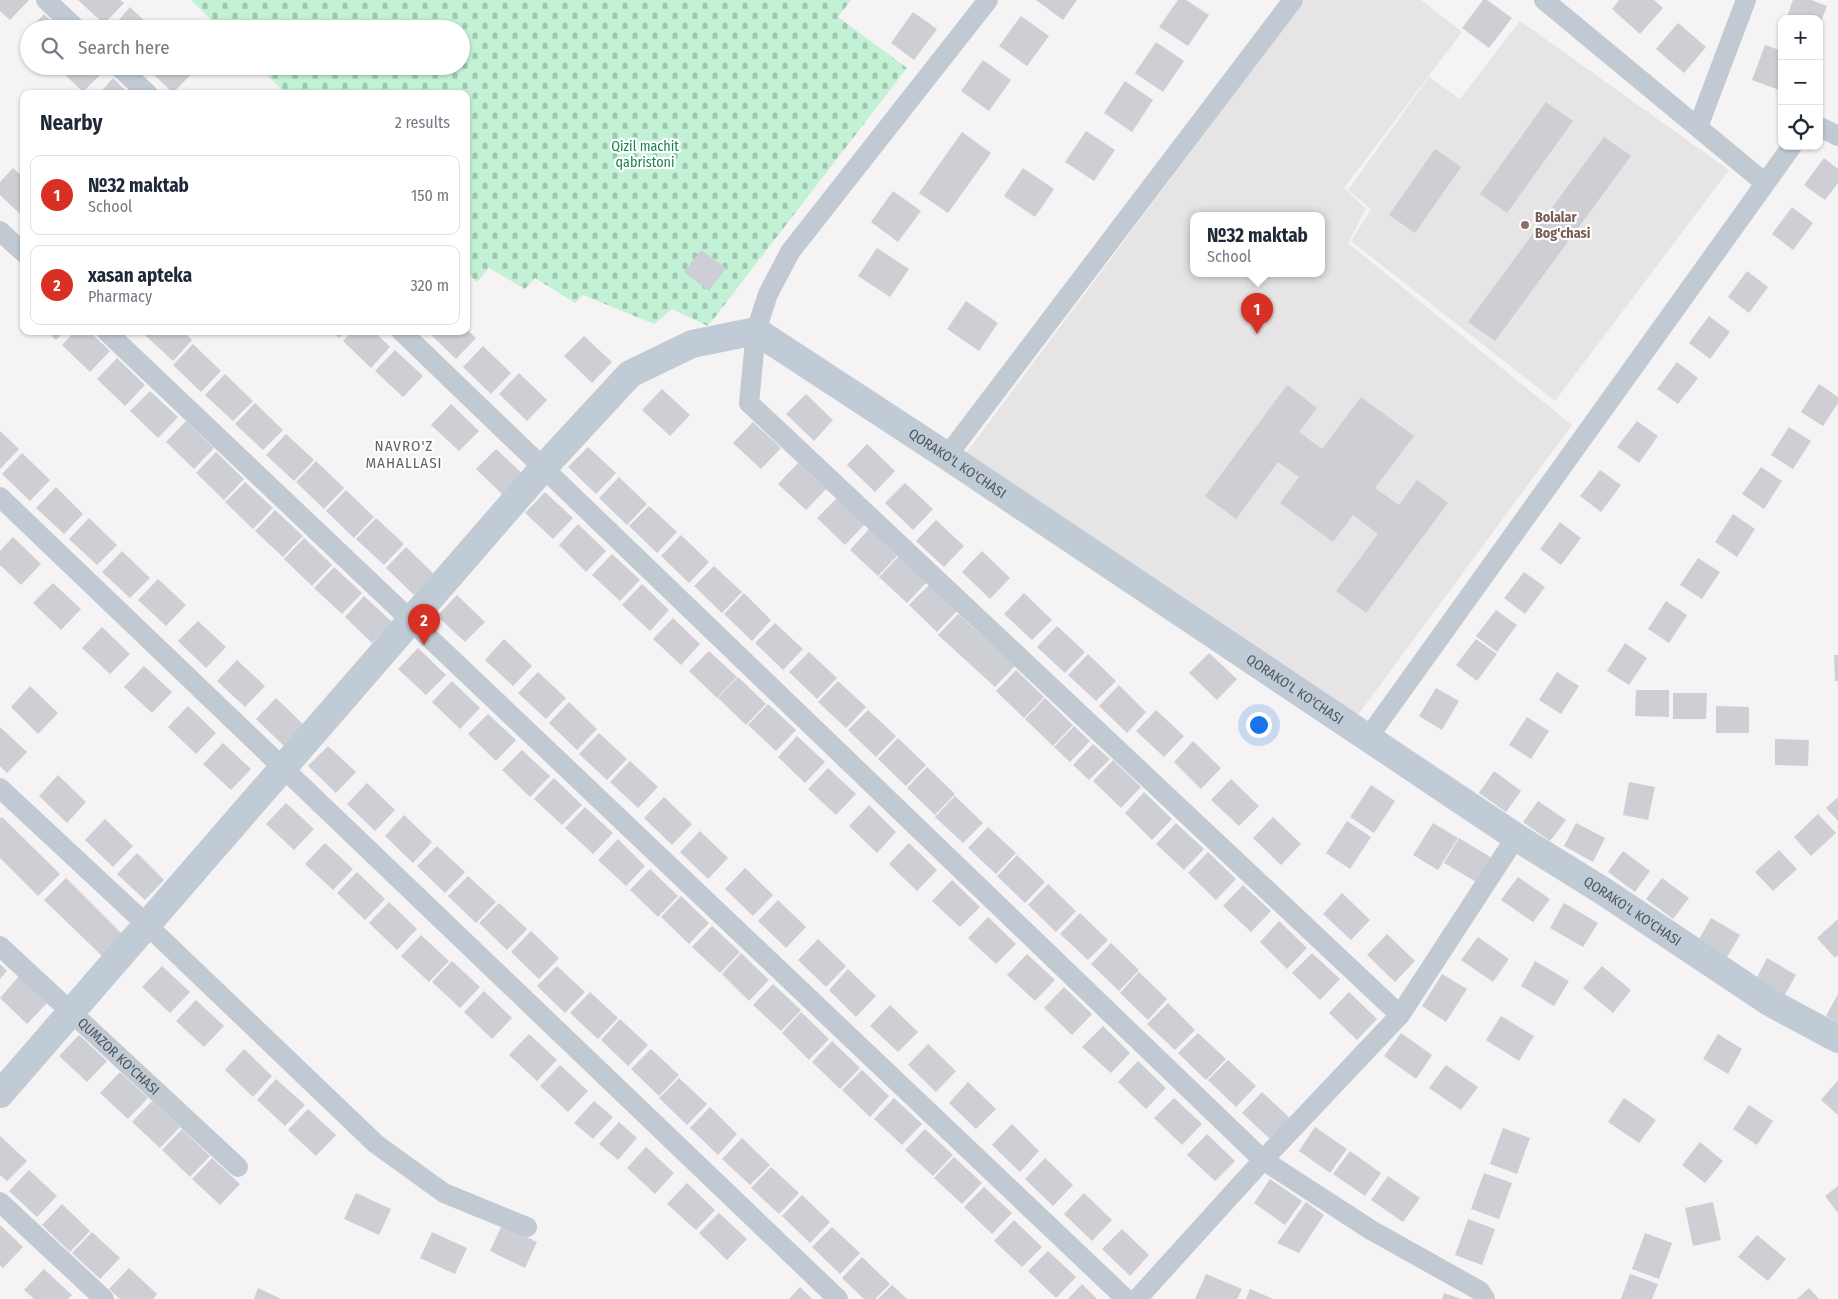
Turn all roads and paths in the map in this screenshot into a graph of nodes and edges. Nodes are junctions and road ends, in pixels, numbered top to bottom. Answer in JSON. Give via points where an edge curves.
{"nodes":[{"id":1,"x":46,"y":0,"type":"edge"},
{"id":2,"x":988,"y":0,"type":"edge"},
{"id":3,"x":1293,"y":0,"type":"edge"},
{"id":4,"x":1544,"y":0,"type":"edge"},
{"id":5,"x":1746,"y":0,"type":"edge"},
{"id":6,"x":68,"y":20,"type":"edge"},
{"id":7,"x":128,"y":75,"type":"edge"},
{"id":8,"x":144,"y":90,"type":"edge"},
{"id":9,"x":1698,"y":127,"type":"junction"},
{"id":10,"x":1823,"y":128,"type":"edge"},
{"id":11,"x":1838,"y":136,"type":"edge"},
{"id":12,"x":1789,"y":150,"type":"edge"},
{"id":13,"x":1765,"y":183,"type":"junction"},
{"id":14,"x":0,"y":231,"type":"edge"},
{"id":15,"x":20,"y":249,"type":"edge"},
{"id":16,"x":756,"y":331,"type":"junction"},
{"id":17,"x":110,"y":335,"type":"edge"},
{"id":18,"x":405,"y":335,"type":"edge"},
{"id":19,"x":947,"y":456,"type":"junction"},
{"id":20,"x":544,"y":467,"type":"junction"},
{"id":21,"x":0,"y":497,"type":"edge"},
{"id":22,"x":412,"y":620,"type":"junction"},
{"id":23,"x":1367,"y":739,"type":"junction"},
{"id":24,"x":282,"y":769,"type":"junction"},
{"id":25,"x":0,"y":788,"type":"edge"},
{"id":26,"x":1516,"y":837,"type":"junction"},
{"id":27,"x":147,"y":925,"type":"junction"},
{"id":28,"x":0,"y":946,"type":"edge"},
{"id":29,"x":72,"y":1012,"type":"junction"},
{"id":30,"x":1400,"y":1015,"type":"junction"},
{"id":31,"x":1838,"y":1039,"type":"edge"},
{"id":32,"x":0,"y":1094,"type":"edge"},
{"id":33,"x":1263,"y":1160,"type":"junction"},
{"id":34,"x":238,"y":1167,"type":"dead end"},
{"id":35,"x":0,"y":1202,"type":"edge"},
{"id":36,"x":527,"y":1227,"type":"dead end"},
{"id":37,"x":104,"y":1299,"type":"edge"},
{"id":38,"x":838,"y":1299,"type":"edge"},
{"id":39,"x":1126,"y":1299,"type":"edge"},
{"id":40,"x":1136,"y":1299,"type":"edge"},
{"id":41,"x":1486,"y":1299,"type":"edge"}],
"edges":[{"from":1,"to":6,"type":"street"},
{"from":2,"to":16,"type":"street","via":[[790,252],[768,294]]},
{"from":3,"to":19,"type":"street"},
{"from":4,"to":9,"type":"street"},
{"from":5,"to":9,"type":"street"},
{"from":7,"to":8,"type":"street"},
{"from":9,"to":13,"type":"street"},
{"from":10,"to":11,"type":"street"},
{"from":12,"to":13,"type":"street"},
{"from":13,"to":23,"type":"street"},
{"from":14,"to":15,"type":"street"},
{"from":16,"to":19,"type":"street","name":"QORAKO'L KO'CHASI"},
{"from":16,"to":20,"type":"street","via":[[692,344],[630,374]]},
{"from":16,"to":30,"type":"street","via":[[749,404]]},
{"from":17,"to":22,"type":"street"},
{"from":18,"to":20,"type":"street"},
{"from":19,"to":23,"type":"street","name":"QORAKO'L KO'CHASI"},
{"from":20,"to":22,"type":"street"},
{"from":20,"to":33,"type":"street"},
{"from":21,"to":24,"type":"street"},
{"from":22,"to":24,"type":"street"},
{"from":22,"to":39,"type":"street"},
{"from":23,"to":26,"type":"street","name":"QORAKO'L KO'CHASI"},
{"from":24,"to":27,"type":"street"},
{"from":24,"to":38,"type":"street"},
{"from":25,"to":27,"type":"street"},
{"from":26,"to":30,"type":"street"},
{"from":26,"to":31,"type":"street","name":"QORAKO'L KO'CHASI","via":[[1771,1003]]},
{"from":27,"to":29,"type":"street"},
{"from":27,"to":36,"type":"street","via":[[376,1144],[444,1193]]},
{"from":28,"to":29,"type":"street","name":"QUMZOR KO'CHASI"},
{"from":29,"to":32,"type":"street"},
{"from":29,"to":34,"type":"street","name":"QUMZOR KO'CHASI"},
{"from":30,"to":33,"type":"street"},
{"from":33,"to":40,"type":"street"},
{"from":33,"to":41,"type":"street","via":[[1371,1230],[1480,1291]]},
{"from":35,"to":37,"type":"street"}]}
